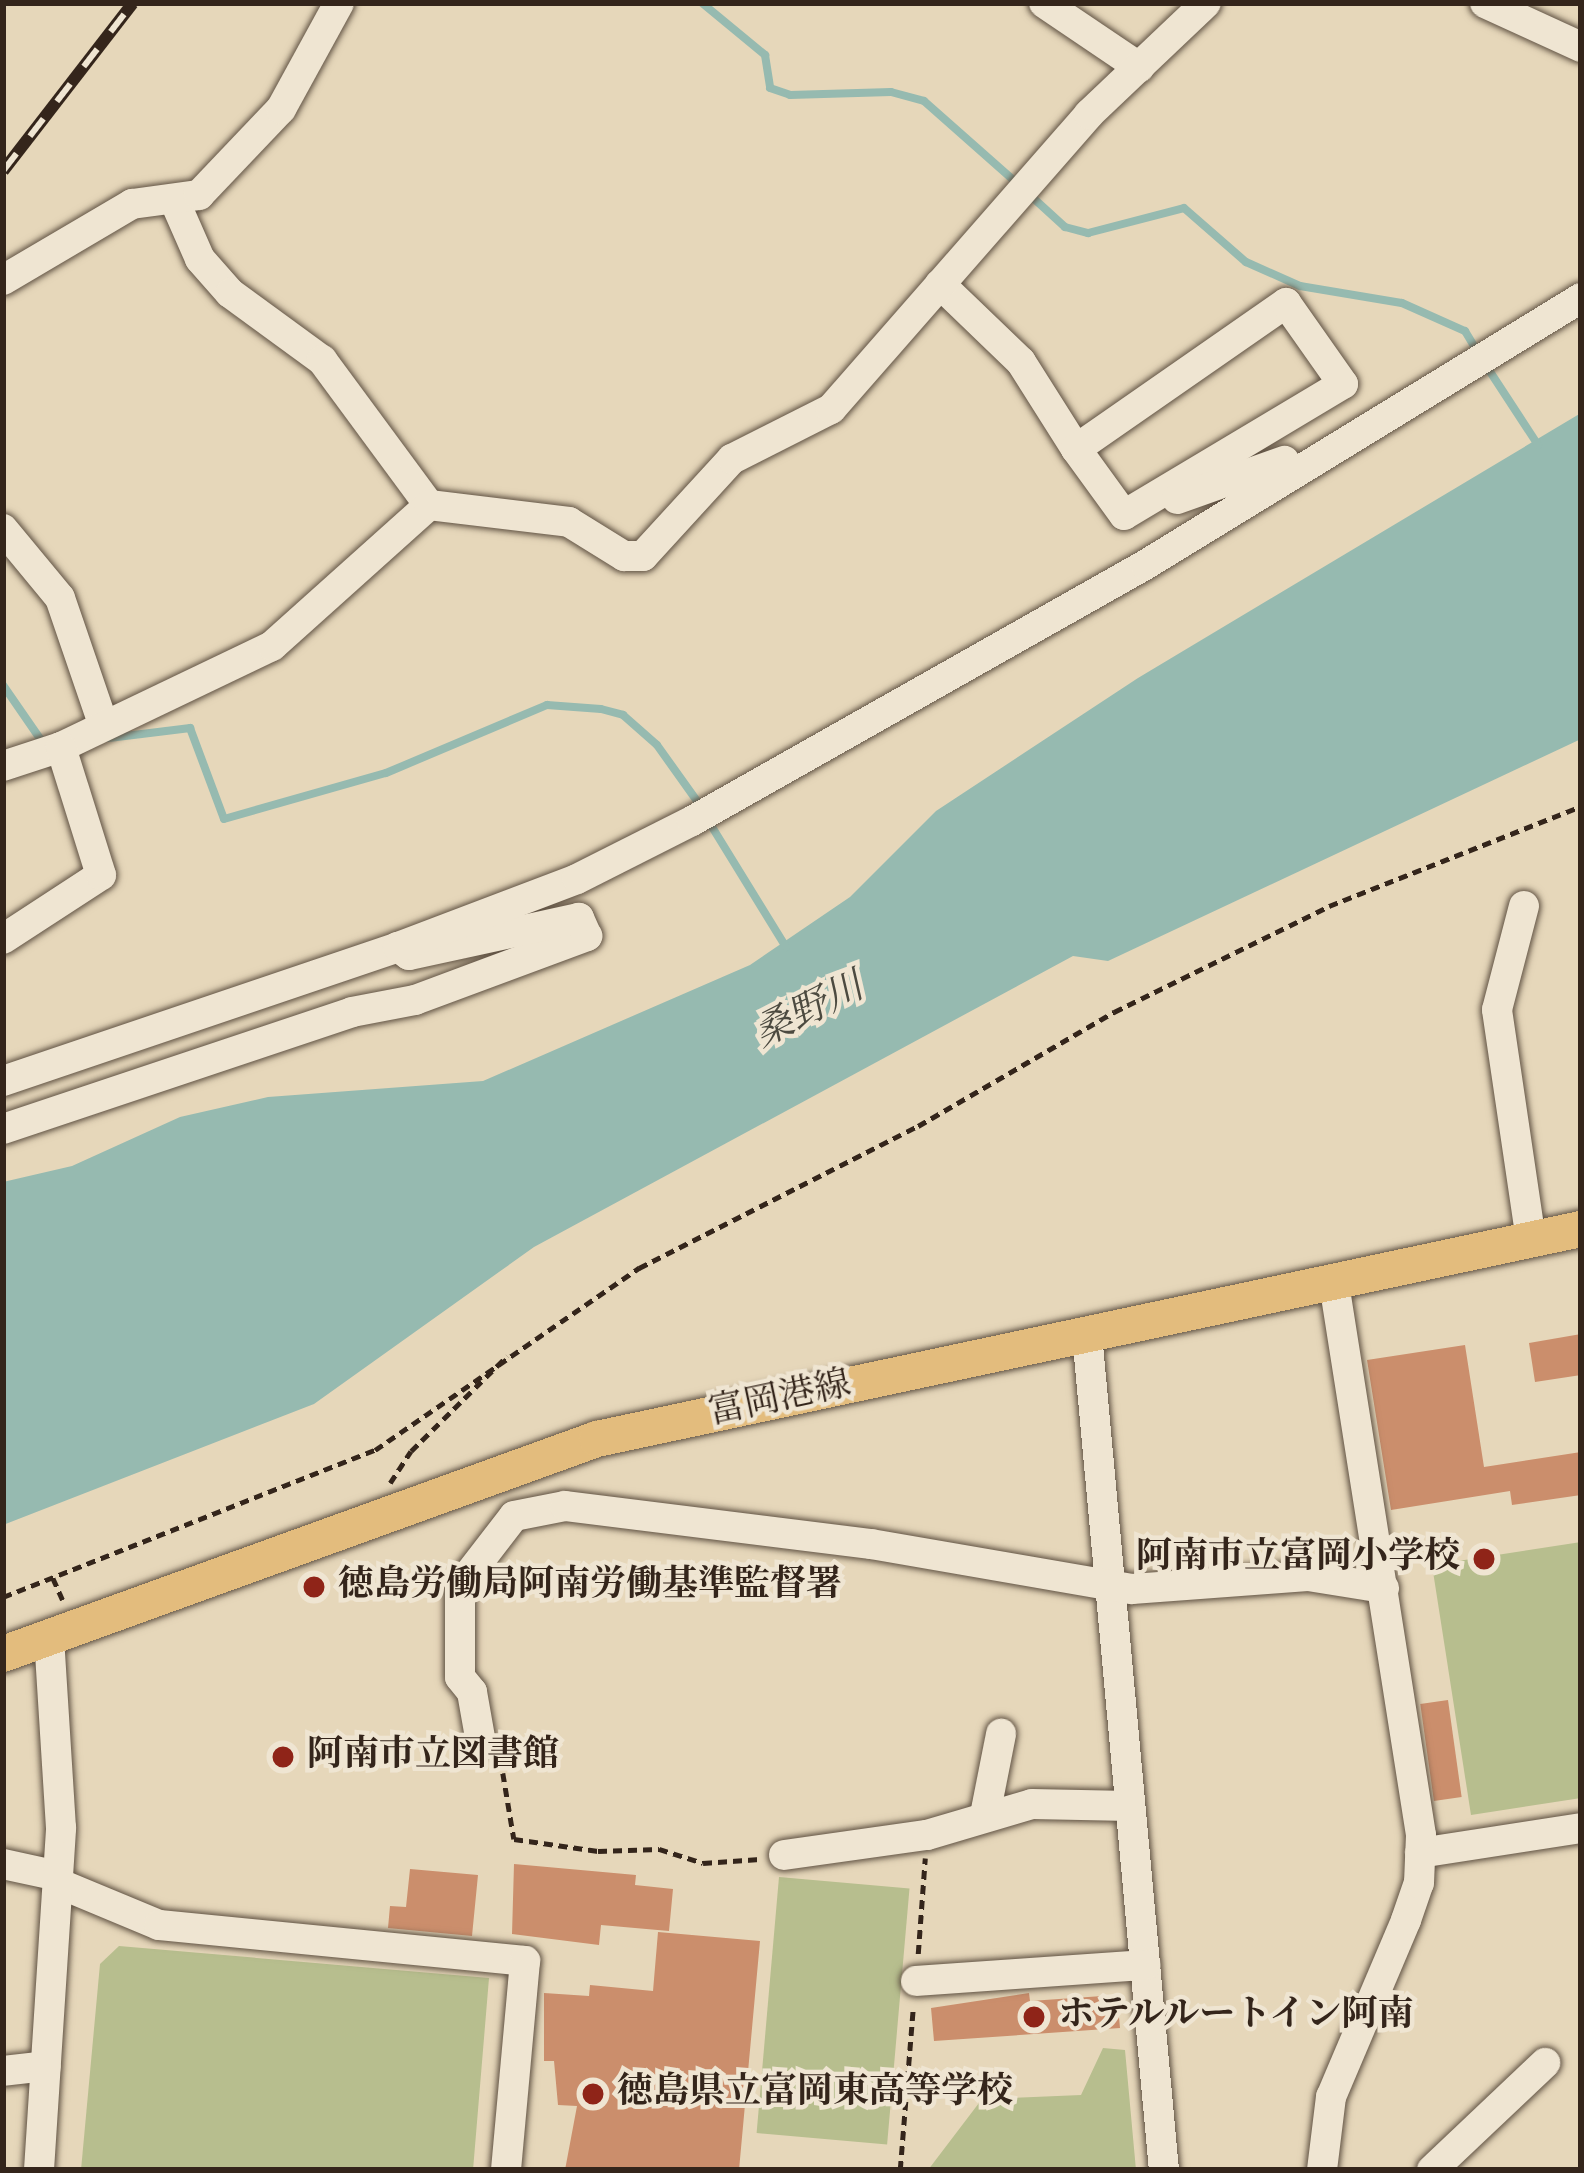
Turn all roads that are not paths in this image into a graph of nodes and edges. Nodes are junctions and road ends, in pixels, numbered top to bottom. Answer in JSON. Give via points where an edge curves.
{"nodes":[{"id":1,"x":339,"y":3,"type":"edge"},
{"id":2,"x":1044,"y":3,"type":"edge"},
{"id":3,"x":1207,"y":3,"type":"edge"},
{"id":4,"x":1485,"y":3,"type":"edge"},
{"id":5,"x":1581,"y":47,"type":"edge"},
{"id":6,"x":1139,"y":67,"type":"junction"},
{"id":7,"x":175,"y":202,"type":"junction"},
{"id":8,"x":3,"y":280,"type":"edge"},
{"id":9,"x":940,"y":284,"type":"junction"},
{"id":10,"x":1581,"y":298,"type":"edge"},
{"id":11,"x":1076,"y":449,"type":"junction"},
{"id":12,"x":1311,"y":461,"type":"junction"},
{"id":13,"x":1153,"y":500,"type":"junction"},
{"id":14,"x":429,"y":505,"type":"junction"},
{"id":15,"x":3,"y":529,"type":"edge"},
{"id":16,"x":102,"y":721,"type":"junction"},
{"id":17,"x":61,"y":747,"type":"junction"},
{"id":18,"x":3,"y":766,"type":"edge"},
{"id":19,"x":1524,"y":906,"type":"dead end"},
{"id":20,"x":3,"y":939,"type":"edge"},
{"id":21,"x":398,"y":947,"type":"junction"},
{"id":22,"x":3,"y":1081,"type":"edge"},
{"id":23,"x":3,"y":1129,"type":"edge"},
{"id":24,"x":1581,"y":1228,"type":"edge"},
{"id":25,"x":1531,"y":1240,"type":"junction"},
{"id":26,"x":1334,"y":1283,"type":"junction"},
{"id":27,"x":1087,"y":1334,"type":"junction"},
{"id":28,"x":480,"y":1476,"type":"junction"},
{"id":29,"x":514,"y":1516,"type":"junction"},
{"id":30,"x":1111,"y":1586,"type":"junction"},
{"id":31,"x":1384,"y":1588,"type":"junction"},
{"id":32,"x":58,"y":1624,"type":"junction"},
{"id":33,"x":3,"y":1654,"type":"edge"},
{"id":34,"x":1001,"y":1734,"type":"dead end"},
{"id":35,"x":482,"y":1743,"type":"dead end"},
{"id":36,"x":1130,"y":1806,"type":"junction"},
{"id":37,"x":985,"y":1816,"type":"junction"},
{"id":38,"x":1581,"y":1828,"type":"edge"},
{"id":39,"x":1420,"y":1853,"type":"junction"},
{"id":40,"x":784,"y":1855,"type":"road end"},
{"id":41,"x":3,"y":1864,"type":"edge"},
{"id":42,"x":58,"y":1880,"type":"junction"},
{"id":43,"x":1145,"y":1965,"type":"junction"},
{"id":44,"x":916,"y":1981,"type":"dead end"},
{"id":45,"x":1545,"y":2063,"type":"dead end"},
{"id":46,"x":46,"y":2066,"type":"junction"},
{"id":47,"x":3,"y":2071,"type":"edge"},
{"id":48,"x":39,"y":2170,"type":"edge"},
{"id":49,"x":506,"y":2170,"type":"edge"},
{"id":50,"x":1164,"y":2170,"type":"edge"},
{"id":51,"x":1322,"y":2170,"type":"edge"},
{"id":52,"x":1432,"y":2170,"type":"edge"}],
"edges":[{"from":1,"to":7,"type":"street","via":[[281,109],[199,195]]},
{"from":2,"to":6,"type":"street"},
{"from":3,"to":6,"type":"street"},
{"from":4,"to":5,"type":"street"},
{"from":6,"to":9,"type":"street"},
{"from":7,"to":8,"type":"street","via":[[132,204]]},
{"from":7,"to":14,"type":"street","via":[[200,260],[230,293],[322,360]]},
{"from":9,"to":11,"type":"street","via":[[1021,362]]},
{"from":9,"to":14,"type":"street","via":[[831,409],[733,459],[643,556],[624,556],[569,522]]},
{"from":10,"to":12,"type":"street"},
{"from":11,"to":13,"type":"street","via":[[1124,515]]},
{"from":11,"to":13,"type":"street","via":[[1286,303],[1343,384]]},
{"from":12,"to":13,"type":"street","via":[[1289,459],[1176,500]]},
{"from":12,"to":21,"type":"street","via":[[1145,565],[692,821],[577,880]]},
{"from":14,"to":16,"type":"street","via":[[272,646]]},
{"from":15,"to":16,"type":"street","via":[[60,598]]},
{"from":16,"to":17,"type":"street"},
{"from":17,"to":18,"type":"street"},
{"from":17,"to":20,"type":"street","via":[[101,875]]},
{"from":19,"to":25,"type":"street","via":[[1497,1010]]},
{"from":21,"to":22,"type":"street"},
{"from":21,"to":23,"type":"street","via":[[410,955],[579,918],[586,936],[415,1000],[352,1012]]},
{"from":24,"to":25,"type":"main road","name":"富岡港線"},
{"from":25,"to":26,"type":"main road","name":"富岡港線"},
{"from":26,"to":27,"type":"main road","name":"富岡港線"},
{"from":26,"to":31,"type":"street"},
{"from":27,"to":28,"type":"main road","name":"富岡港線","via":[[597,1439]]},
{"from":27,"to":30,"type":"street"},
{"from":28,"to":29,"type":"street"},
{"from":28,"to":32,"type":"main road","name":"富岡港線"},
{"from":29,"to":30,"type":"street","via":[[565,1506],[871,1544]]},
{"from":29,"to":35,"type":"street","via":[[460,1586],[460,1677],[472,1692]]},
{"from":30,"to":31,"type":"street","via":[[1252,1586],[1308,1576]]},
{"from":30,"to":36,"type":"street"},
{"from":31,"to":39,"type":"street"},
{"from":32,"to":33,"type":"main road","name":"富岡港線"},
{"from":32,"to":42,"type":"street"},
{"from":34,"to":37,"type":"street"},
{"from":36,"to":37,"type":"street","via":[[1032,1804]]},
{"from":36,"to":43,"type":"street"},
{"from":37,"to":40,"type":"street","via":[[927,1834]]},
{"from":38,"to":39,"type":"street"},
{"from":39,"to":51,"type":"street","via":[[1406,1920],[1330,2096]]},
{"from":41,"to":42,"type":"street"},
{"from":42,"to":46,"type":"street"},
{"from":42,"to":49,"type":"street","via":[[159,1925],[525,1961]]},
{"from":43,"to":44,"type":"street"},
{"from":43,"to":50,"type":"street"},
{"from":45,"to":52,"type":"street"},
{"from":46,"to":47,"type":"street"},
{"from":46,"to":48,"type":"street"}]}
